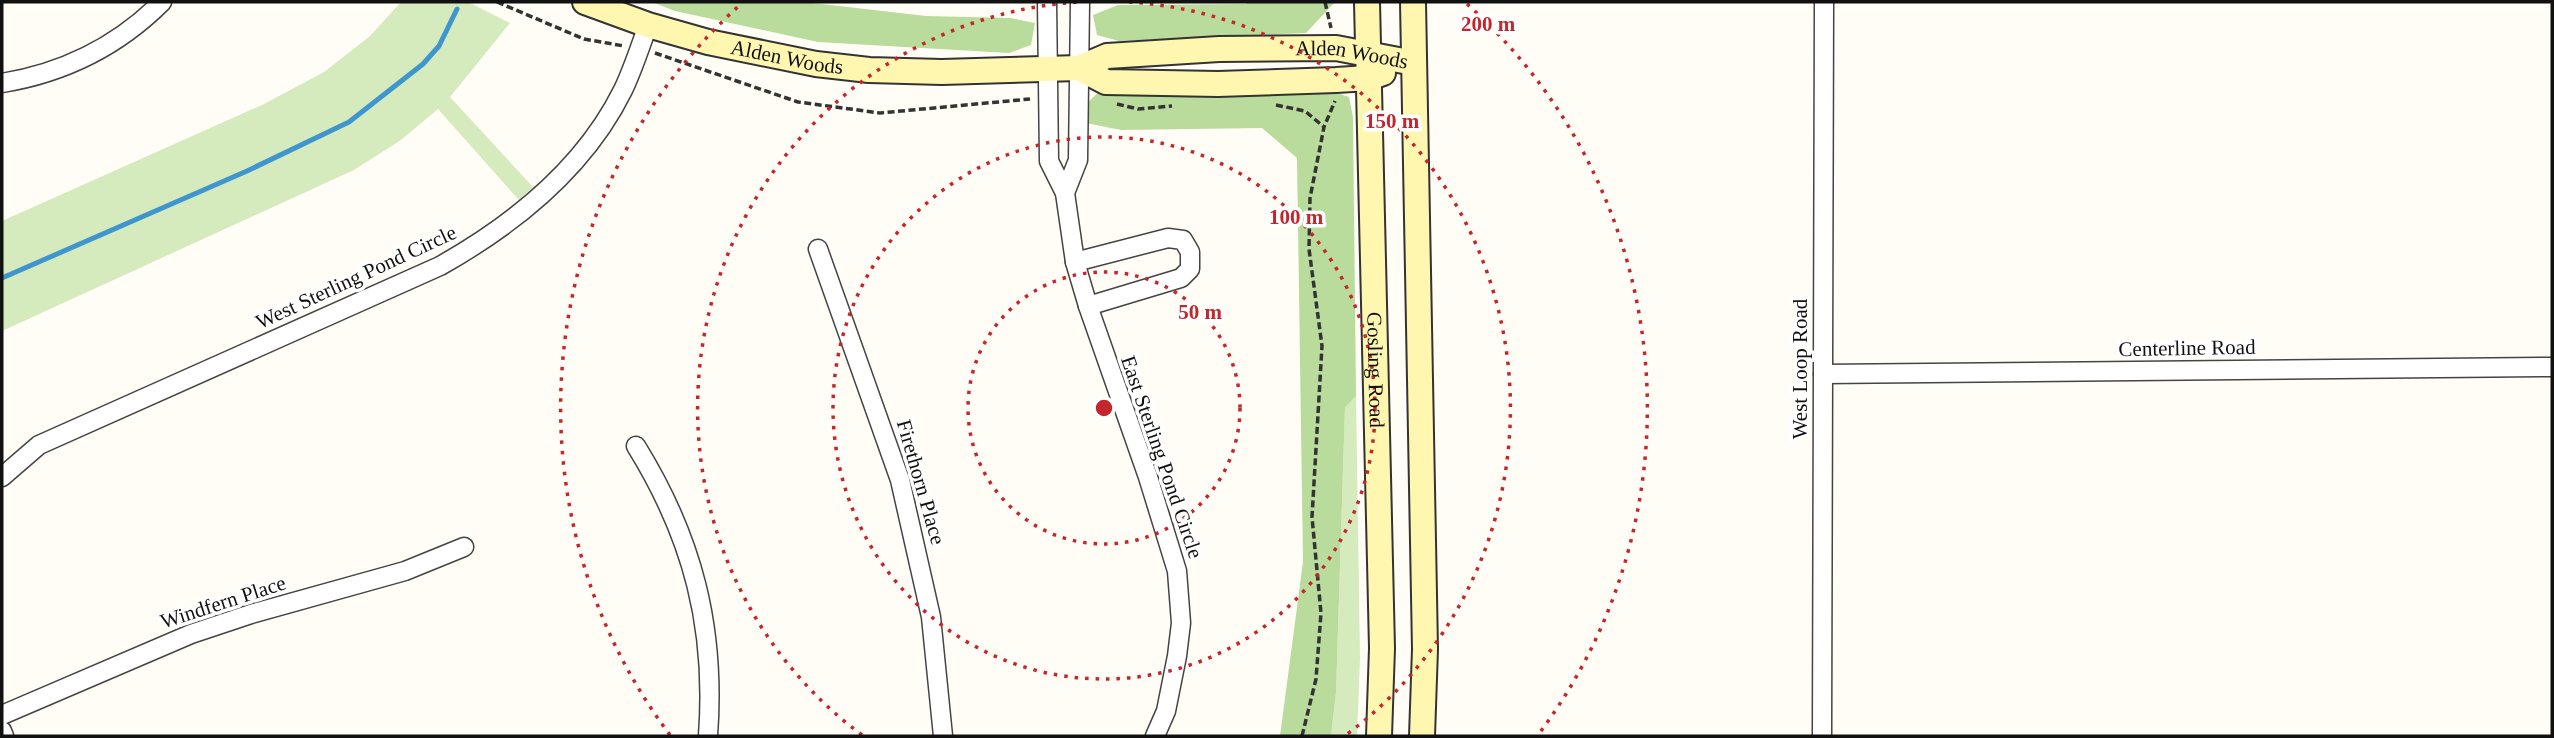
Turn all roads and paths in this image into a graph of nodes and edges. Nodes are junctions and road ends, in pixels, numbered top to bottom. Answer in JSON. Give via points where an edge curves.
{"nodes":[{"id":1,"x":162,"y":2,"type":"edge"},
{"id":2,"x":585,"y":2,"type":"edge"},
{"id":3,"x":1047,"y":2,"type":"edge"},
{"id":4,"x":1080,"y":2,"type":"edge"},
{"id":5,"x":1325,"y":2,"type":"edge"},
{"id":6,"x":1367,"y":2,"type":"edge"},
{"id":7,"x":1413,"y":2,"type":"edge"},
{"id":8,"x":1824,"y":2,"type":"edge"},
{"id":9,"x":648,"y":25,"type":"junction"},
{"id":10,"x":1336,"y":48,"type":"junction"},
{"id":11,"x":1368,"y":53,"type":"junction"},
{"id":12,"x":1413,"y":63,"type":"junction"},
{"id":13,"x":1079,"y":68,"type":"junction"},
{"id":14,"x":1047,"y":69,"type":"junction"},
{"id":15,"x":1369,"y":78,"type":"junction"},
{"id":16,"x":1336,"y":80,"type":"junction"},
{"id":17,"x":2,"y":83,"type":"edge"},
{"id":18,"x":1065,"y":193,"type":"junction"},
{"id":19,"x":818,"y":249,"type":"dead end"},
{"id":20,"x":1075,"y":262,"type":"junction"},
{"id":21,"x":1087,"y":306,"type":"junction"},
{"id":22,"x":2552,"y":367,"type":"edge"},
{"id":23,"x":1823,"y":374,"type":"junction"},
{"id":24,"x":636,"y":446,"type":"dead end"},
{"id":25,"x":2,"y":477,"type":"edge"},
{"id":26,"x":464,"y":547,"type":"dead end"},
{"id":27,"x":2,"y":715,"type":"edge"},
{"id":28,"x":2,"y":731,"type":"edge"},
{"id":29,"x":4,"y":736,"type":"edge"},
{"id":30,"x":708,"y":736,"type":"edge"},
{"id":31,"x":943,"y":736,"type":"edge"},
{"id":32,"x":1155,"y":736,"type":"edge"},
{"id":33,"x":1302,"y":736,"type":"edge"},
{"id":34,"x":1379,"y":736,"type":"edge"},
{"id":35,"x":1422,"y":736,"type":"edge"},
{"id":36,"x":1822,"y":736,"type":"edge"}],
"edges":[{"from":1,"to":17,"type":"street","via":[[105,47],[54,70]]},
{"from":2,"to":9,"type":"main road","name":"Alden Woods"},
{"from":3,"to":14,"type":"street","name":"East Sterling Pond Circle"},
{"from":4,"to":13,"type":"street","name":"East Sterling Pond Circle"},
{"from":5,"to":10,"type":"path"},
{"from":6,"to":11,"type":"main road","name":"Gosling Road"},
{"from":7,"to":12,"type":"main road","name":"Gosling Road"},
{"from":8,"to":23,"type":"street","name":"West Loop Road"},
{"from":9,"to":14,"type":"main road","name":"Alden Woods","via":[[816,64],[942,72]]},
{"from":9,"to":25,"type":"street","name":"West Sterling Pond Circle","via":[[622,91],[599,128],[555,181],[487,240],[440,266],[39,445]]},
{"from":10,"to":11,"type":"main road","name":"Alden Woods"},
{"from":10,"to":13,"type":"main road","name":"Alden Woods","via":[[1107,56]]},
{"from":11,"to":12,"type":"main road","name":"Alden Woods"},
{"from":11,"to":15,"type":"main road","name":"Gosling Road"},
{"from":12,"to":15,"type":"main road","name":"Alden Woods"},
{"from":12,"to":35,"type":"main road","name":"Gosling Road","via":[[1425,649]]},
{"from":13,"to":14,"type":"main road","name":"Alden Woods"},
{"from":13,"to":16,"type":"main road","name":"Alden Woods","via":[[1106,82]]},
{"from":13,"to":18,"type":"street","name":"East Sterling Pond Circle","via":[[1078,160]]},
{"from":14,"to":18,"type":"street","name":"East Sterling Pond Circle","via":[[1049,161]]},
{"from":15,"to":16,"type":"main road","name":"Alden Woods"},
{"from":15,"to":34,"type":"main road","name":"Gosling Road","via":[[1382,648]]},
{"from":16,"to":33,"type":"path","via":[[1336,97],[1324,127],[1310,198],[1309,249],[1322,346],[1312,517],[1321,613],[1316,679]]},
{"from":18,"to":20,"type":"street","name":"East Sterling Pond Circle"},
{"from":19,"to":31,"type":"street","name":"Firethorn Place","via":[[901,480],[931,617]]},
{"from":20,"to":21,"type":"street","name":"East Sterling Pond Circle"},
{"from":20,"to":21,"type":"street","via":[[1168,238],[1183,240],[1191,252],[1190,269],[1181,278]]},
{"from":21,"to":32,"type":"street","name":"East Sterling Pond Circle","via":[[1177,571],[1181,622],[1177,656],[1166,711]]},
{"from":22,"to":23,"type":"street","name":"Centerline Road"},
{"from":23,"to":36,"type":"street","name":"West Loop Road"},
{"from":24,"to":30,"type":"street","via":[[664,491],[698,592],[708,663]]},
{"from":26,"to":27,"type":"street","name":"Windfern Place","via":[[405,571],[191,634]]},
{"from":28,"to":29,"type":"street"}]}
